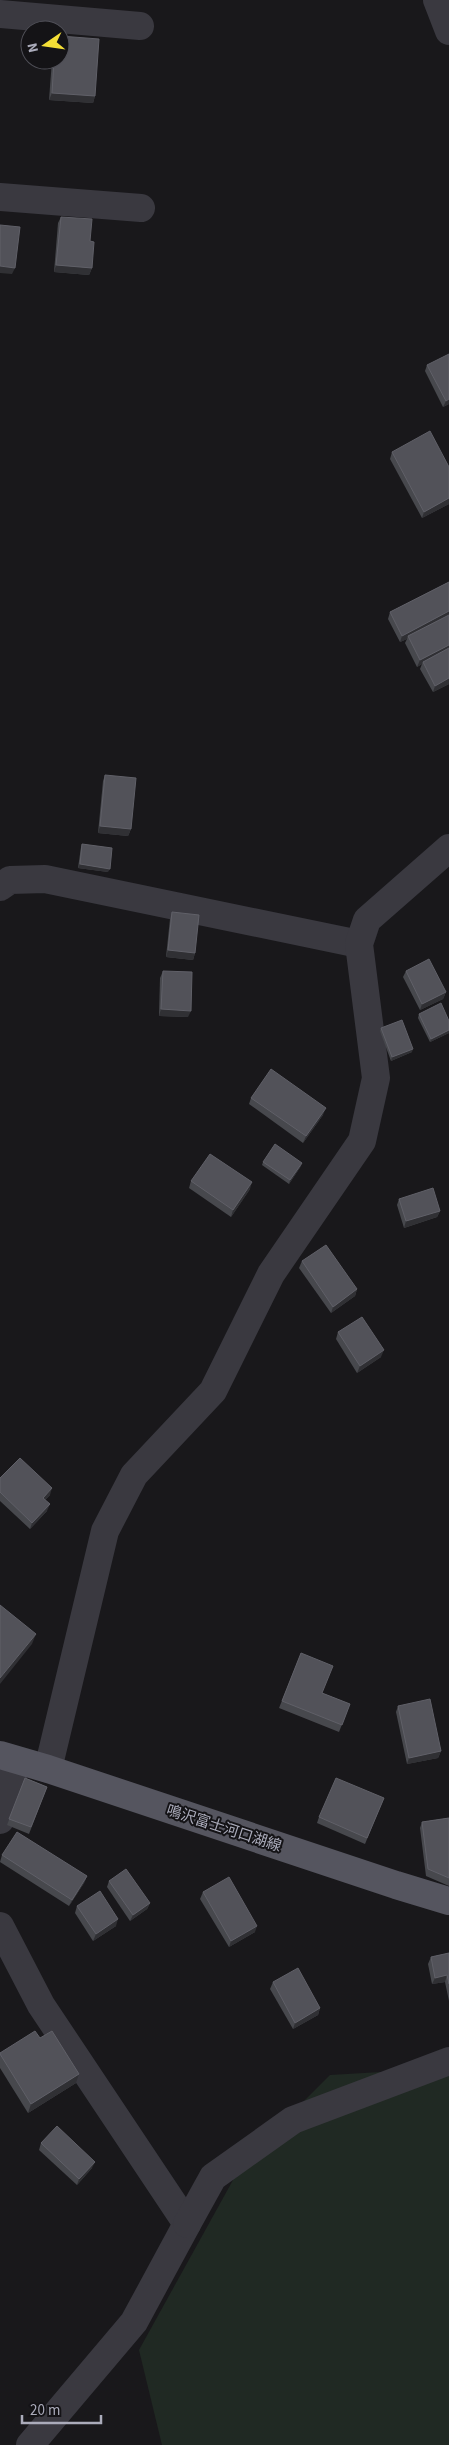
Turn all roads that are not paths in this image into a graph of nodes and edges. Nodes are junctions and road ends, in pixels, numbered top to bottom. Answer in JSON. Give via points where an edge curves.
{"nodes":[{"id":1,"x":437,"y":0,"type":"edge"},
{"id":2,"x":0,"y":14,"type":"edge"},
{"id":3,"x":140,"y":26,"type":"dead end"},
{"id":4,"x":449,"y":31,"type":"edge"},
{"id":5,"x":0,"y":197,"type":"edge"},
{"id":6,"x":140,"y":208,"type":"dead end"},
{"id":7,"x":449,"y":848,"type":"edge"},
{"id":8,"x":0,"y":887,"type":"edge"},
{"id":9,"x":359,"y":944,"type":"junction"},
{"id":10,"x":9,"y":1758,"type":"edge"},
{"id":11,"x":48,"y":1769,"type":"junction"},
{"id":12,"x":0,"y":1820,"type":"edge"},
{"id":13,"x":449,"y":1901,"type":"edge"},
{"id":14,"x":0,"y":1926,"type":"edge"},
{"id":15,"x":449,"y":2061,"type":"edge"},
{"id":16,"x":187,"y":2224,"type":"junction"},
{"id":17,"x":30,"y":2445,"type":"edge"}],
"edges":[{"from":1,"to":4,"type":"street"},
{"from":2,"to":3,"type":"street"},
{"from":5,"to":6,"type":"street"},
{"from":7,"to":9,"type":"street","via":[[367,920]]},
{"from":8,"to":9,"type":"street","via":[[10,880],[45,879]]},
{"from":9,"to":11,"type":"street","via":[[376,1078],[362,1141],[271,1274],[213,1391],[134,1475],[105,1532]]},
{"from":10,"to":11,"type":"main road","name":"鳴沢富士河口湖線"},
{"from":10,"to":12,"type":"street"},
{"from":11,"to":13,"type":"main road","name":"鳴沢富士河口湖線"},
{"from":14,"to":16,"type":"street","via":[[41,2005]]},
{"from":15,"to":16,"type":"street","via":[[294,2120],[213,2177]]},
{"from":16,"to":17,"type":"street","via":[[134,2322]]}]}
